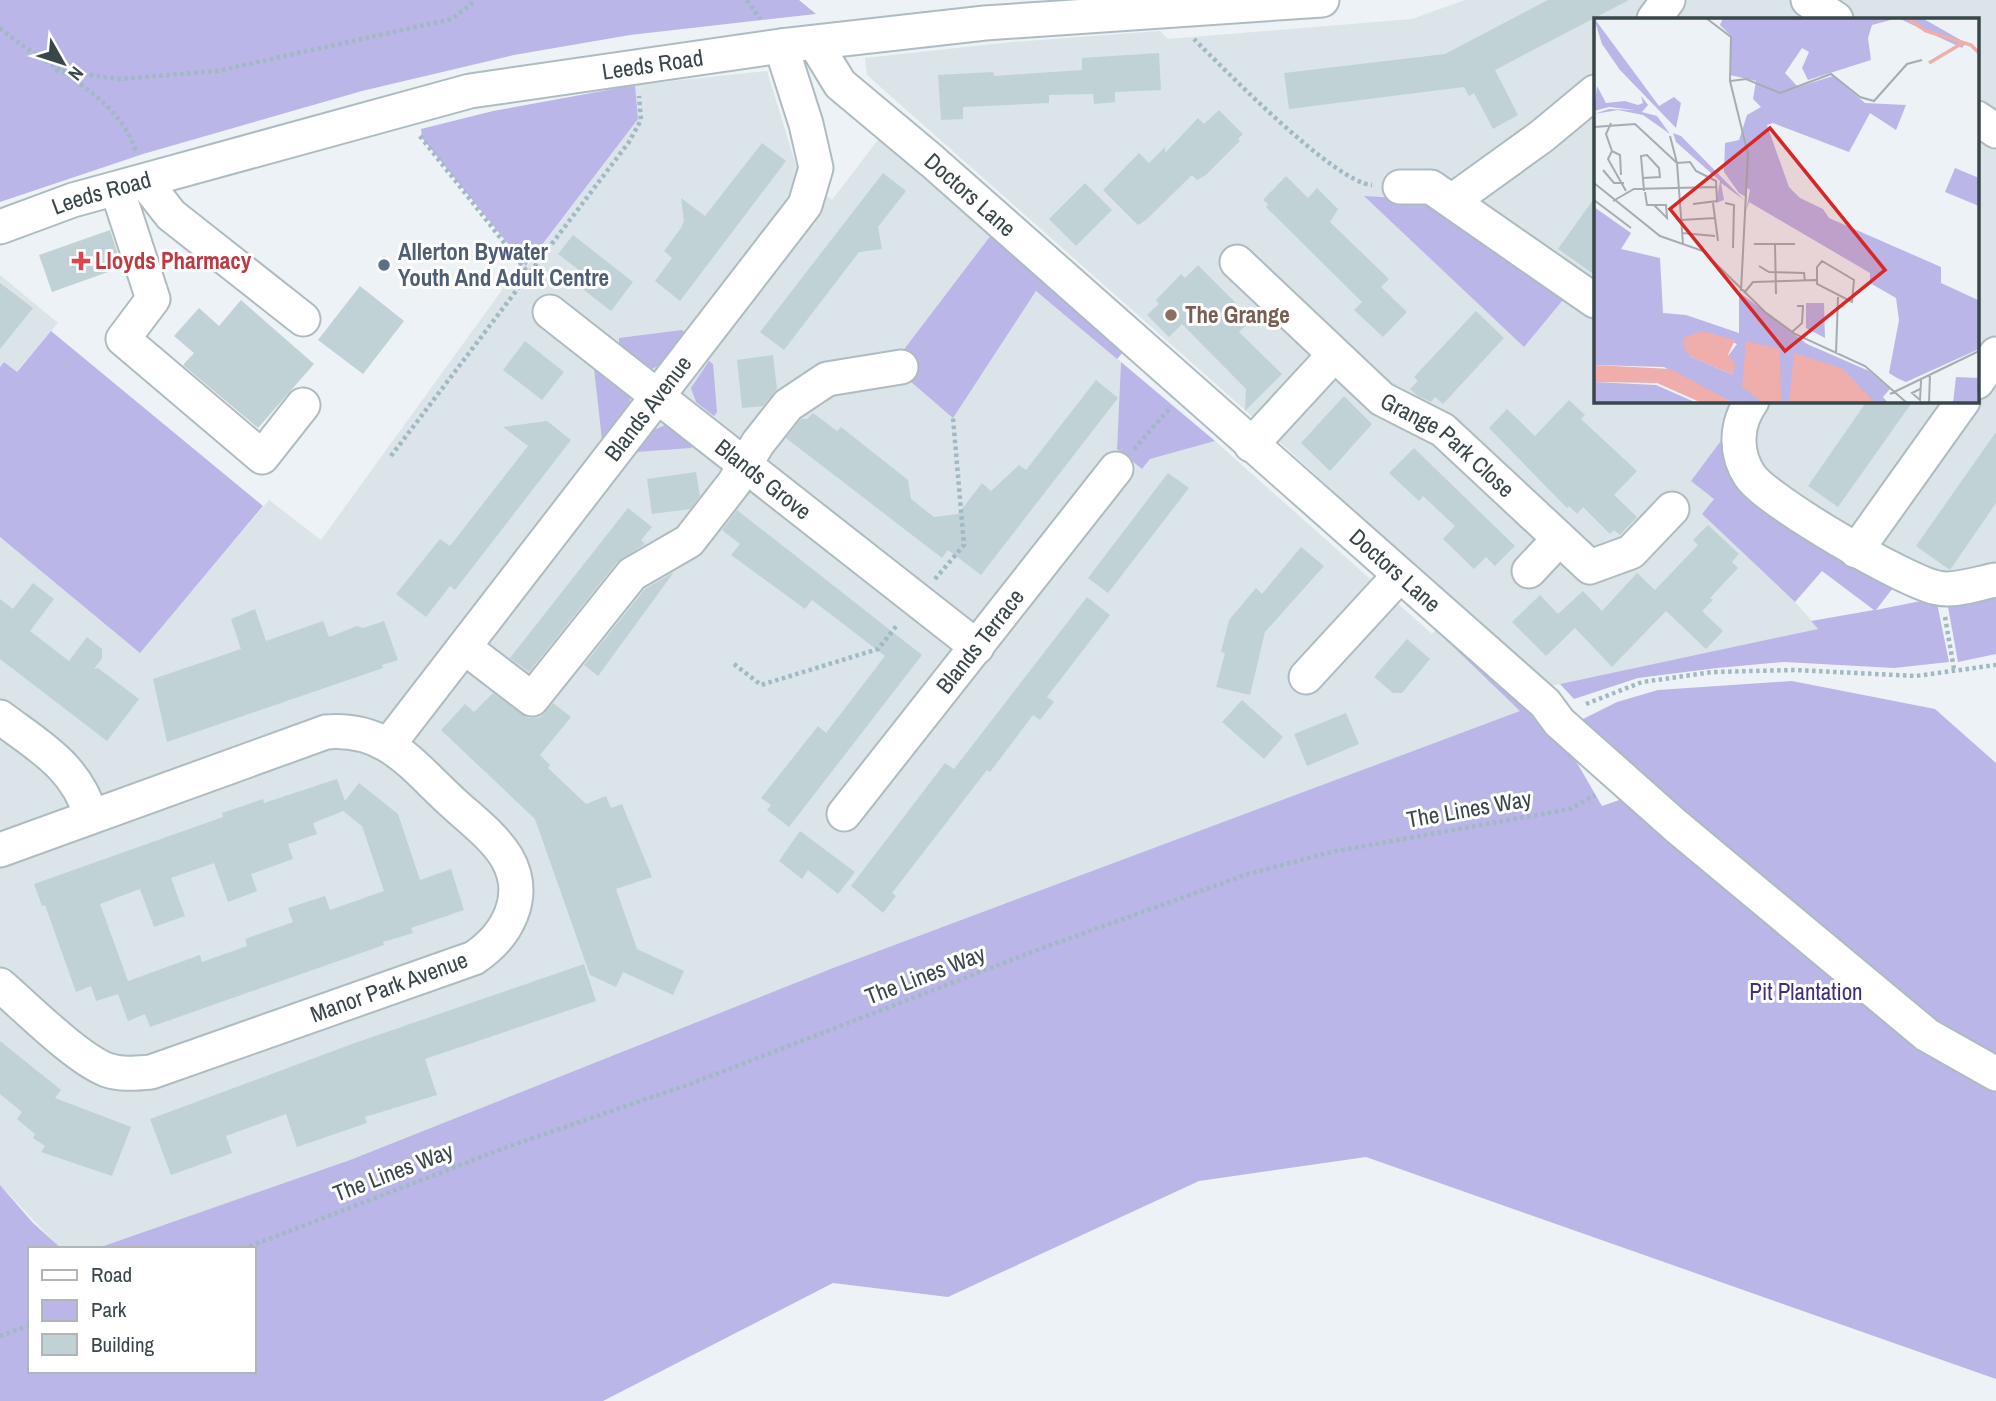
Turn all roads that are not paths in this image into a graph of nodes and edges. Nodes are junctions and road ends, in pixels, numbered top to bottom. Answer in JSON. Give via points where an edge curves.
{"nodes":[{"id":1,"x":1322,"y":0,"type":"edge"},
{"id":2,"x":1668,"y":0,"type":"edge"},
{"id":3,"x":1655,"y":18,"type":"edge"},
{"id":4,"x":815,"y":43,"type":"junction"},
{"id":5,"x":781,"y":46,"type":"junction"},
{"id":6,"x":1594,"y":93,"type":"edge"},
{"id":7,"x":1979,"y":119,"type":"edge"},
{"id":8,"x":1996,"y":131,"type":"edge"},
{"id":9,"x":131,"y":186,"type":"junction"},
{"id":10,"x":1400,"y":187,"type":"road end"},
{"id":11,"x":1452,"y":201,"type":"junction"},
{"id":12,"x":0,"y":227,"type":"edge"},
{"id":13,"x":1237,"y":261,"type":"dead end"},
{"id":14,"x":1594,"y":300,"type":"edge"},
{"id":15,"x":550,"y":312,"type":"dead end"},
{"id":16,"x":303,"y":319,"type":"dead end"},
{"id":17,"x":1334,"y":355,"type":"junction"},
{"id":18,"x":1996,"y":355,"type":"edge"},
{"id":19,"x":901,"y":367,"type":"dead end"},
{"id":20,"x":1979,"y":379,"type":"edge"},
{"id":21,"x":657,"y":395,"type":"junction"},
{"id":22,"x":1962,"y":402,"type":"edge"},
{"id":23,"x":1746,"y":403,"type":"edge"},
{"id":24,"x":303,"y":405,"type":"dead end"},
{"id":25,"x":1251,"y":445,"type":"junction"},
{"id":26,"x":745,"y":464,"type":"junction"},
{"id":27,"x":1116,"y":469,"type":"road end"},
{"id":28,"x":1672,"y":509,"type":"dead end"},
{"id":29,"x":1559,"y":539,"type":"junction"},
{"id":30,"x":1856,"y":551,"type":"junction"},
{"id":31,"x":1529,"y":571,"type":"dead end"},
{"id":32,"x":1399,"y":576,"type":"junction"},
{"id":33,"x":1996,"y":580,"type":"edge"},
{"id":34,"x":977,"y":646,"type":"junction"},
{"id":35,"x":464,"y":647,"type":"junction"},
{"id":36,"x":1306,"y":677,"type":"dead end"},
{"id":37,"x":0,"y":716,"type":"edge"},
{"id":38,"x":389,"y":744,"type":"junction"},
{"id":39,"x":844,"y":814,"type":"dead end"},
{"id":40,"x":91,"y":816,"type":"junction"},
{"id":41,"x":0,"y":850,"type":"edge"},
{"id":42,"x":0,"y":985,"type":"edge"},
{"id":43,"x":1996,"y":1074,"type":"edge"}],
"edges":[{"from":1,"to":4,"type":"street","name":"Leeds Road","via":[[985,23]]},
{"from":2,"to":3,"type":"street"},
{"from":4,"to":5,"type":"street","name":"Leeds Road"},
{"from":4,"to":25,"type":"street","name":"Doctors Lane","via":[[840,84]]},
{"from":5,"to":9,"type":"street","name":"Leeds Road","via":[[470,91]]},
{"from":5,"to":21,"type":"street","name":"Blands Avenue","via":[[816,168],[805,205]]},
{"from":6,"to":11,"type":"street"},
{"from":7,"to":8,"type":"street"},
{"from":9,"to":12,"type":"street","name":"Leeds Road","via":[[73,200]]},
{"from":9,"to":16,"type":"street"},
{"from":9,"to":24,"type":"street","via":[[153,299],[123,339],[262,457]]},
{"from":10,"to":11,"type":"street","via":[[1431,187]]},
{"from":11,"to":14,"type":"street"},
{"from":13,"to":17,"type":"street","name":"Grange Park Close"},
{"from":15,"to":21,"type":"street","name":"Blands Grove"},
{"from":17,"to":25,"type":"street"},
{"from":17,"to":29,"type":"street","name":"Grange Park Close","via":[[1382,399],[1443,430]]},
{"from":18,"to":20,"type":"street"},
{"from":19,"to":26,"type":"street","via":[[827,379],[788,405]]},
{"from":21,"to":26,"type":"street","name":"Blands Grove"},
{"from":21,"to":35,"type":"street","name":"Blands Avenue"},
{"from":22,"to":30,"type":"street"},
{"from":23,"to":30,"type":"street","via":[[1739,430],[1740,455],[1751,477]]},
{"from":25,"to":32,"type":"street","name":"Doctors Lane"},
{"from":26,"to":34,"type":"street","name":"Blands Grove"},
{"from":26,"to":35,"type":"street","via":[[689,541],[632,574],[532,699]]},
{"from":27,"to":34,"type":"street","name":"Blands Terrace"},
{"from":28,"to":29,"type":"street","name":"Grange Park Close","via":[[1632,552],[1590,567]]},
{"from":29,"to":31,"type":"street"},
{"from":30,"to":33,"type":"street","via":[[1940,589]]},
{"from":32,"to":36,"type":"street"},
{"from":32,"to":43,"type":"street","name":"Doctors Lane","via":[[1545,703],[1596,755],[1927,1035]]},
{"from":34,"to":39,"type":"street","name":"Blands Terrace"},
{"from":35,"to":38,"type":"street","name":"Blands Avenue"},
{"from":37,"to":40,"type":"street","via":[[72,774]]},
{"from":38,"to":40,"type":"street","name":"Manor Park Avenue","via":[[364,733],[326,732]]},
{"from":38,"to":42,"type":"street","name":"Manor Park Avenue","via":[[507,858],[515,880],[515,904],[508,926],[494,945],[474,958],[151,1072],[129,1074],[108,1070],[89,1059]]},
{"from":40,"to":41,"type":"street","name":"Manor Park Avenue"}]}
